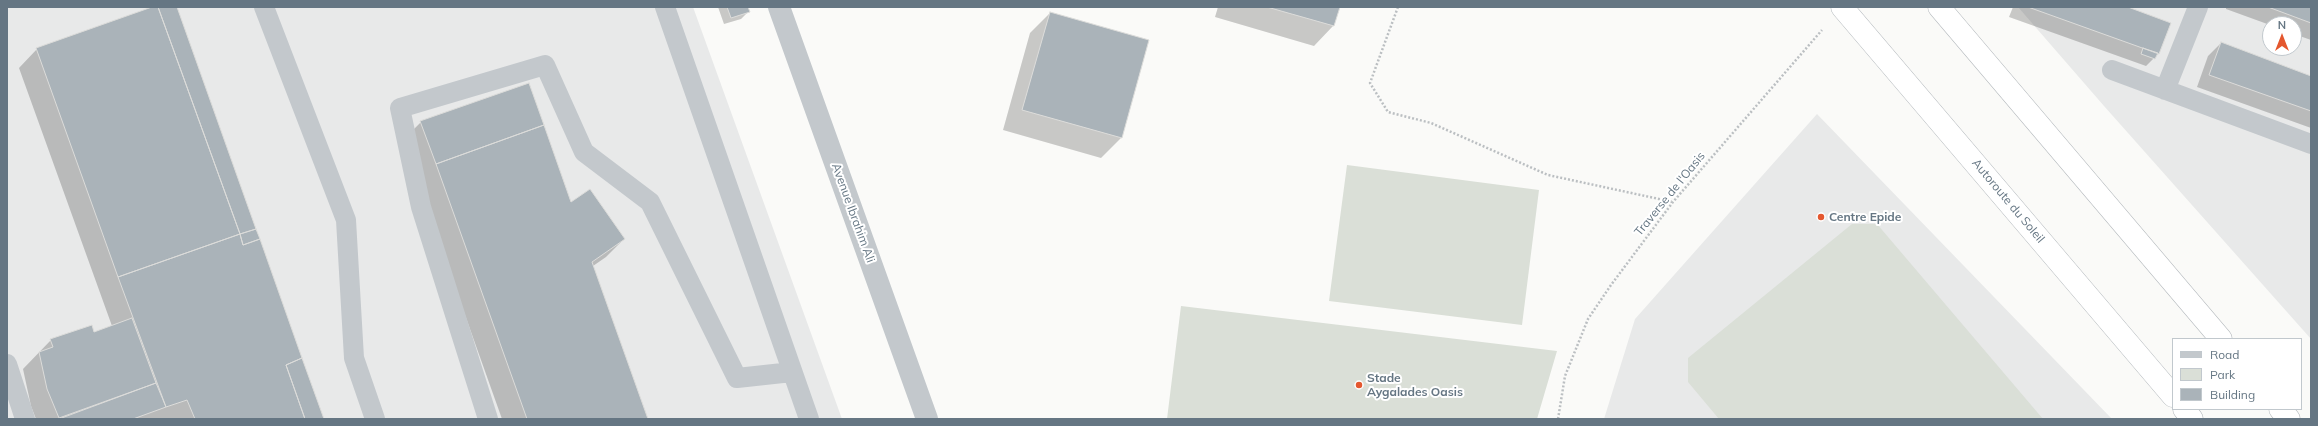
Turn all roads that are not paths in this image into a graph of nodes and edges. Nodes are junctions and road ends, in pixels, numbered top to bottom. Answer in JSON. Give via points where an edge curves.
{"nodes":[{"id":1,"x":264,"y":7,"type":"edge"},
{"id":2,"x":665,"y":7,"type":"edge"},
{"id":3,"x":779,"y":7,"type":"edge"},
{"id":4,"x":1842,"y":7,"type":"edge"},
{"id":5,"x":1939,"y":7,"type":"edge"},
{"id":6,"x":2198,"y":7,"type":"edge"},
{"id":7,"x":2112,"y":70,"type":"dead end"},
{"id":8,"x":2165,"y":90,"type":"junction"},
{"id":9,"x":2311,"y":144,"type":"edge"},
{"id":10,"x":2220,"y":338,"type":"edge"},
{"id":11,"x":7,"y":364,"type":"edge"},
{"id":12,"x":792,"y":372,"type":"junction"},
{"id":13,"x":2172,"y":395,"type":"edge"},
{"id":14,"x":2185,"y":410,"type":"edge"},
{"id":15,"x":2281,"y":410,"type":"edge"},
{"id":16,"x":25,"y":419,"type":"edge"},
{"id":17,"x":375,"y":419,"type":"edge"},
{"id":18,"x":488,"y":419,"type":"edge"},
{"id":19,"x":809,"y":419,"type":"edge"},
{"id":20,"x":927,"y":419,"type":"edge"},
{"id":21,"x":2192,"y":419,"type":"edge"},
{"id":22,"x":2289,"y":419,"type":"edge"}],
"edges":[{"from":1,"to":17,"type":"lane","via":[[346,220],[354,358]]},
{"from":2,"to":12,"type":"lane"},
{"from":3,"to":20,"type":"street","name":"Avenue Ibrahim Ali"},
{"from":4,"to":13,"type":"highway","name":"Autoroute du Soleil"},
{"from":5,"to":10,"type":"highway"},
{"from":6,"to":8,"type":"lane"},
{"from":7,"to":8,"type":"lane"},
{"from":8,"to":9,"type":"lane"},
{"from":11,"to":16,"type":"lane"},
{"from":12,"to":18,"type":"lane","via":[[737,378],[650,202],[584,152],[545,65],[400,108],[421,207]]},
{"from":12,"to":19,"type":"lane"},
{"from":14,"to":21,"type":"highway"},
{"from":15,"to":22,"type":"highway"}]}
